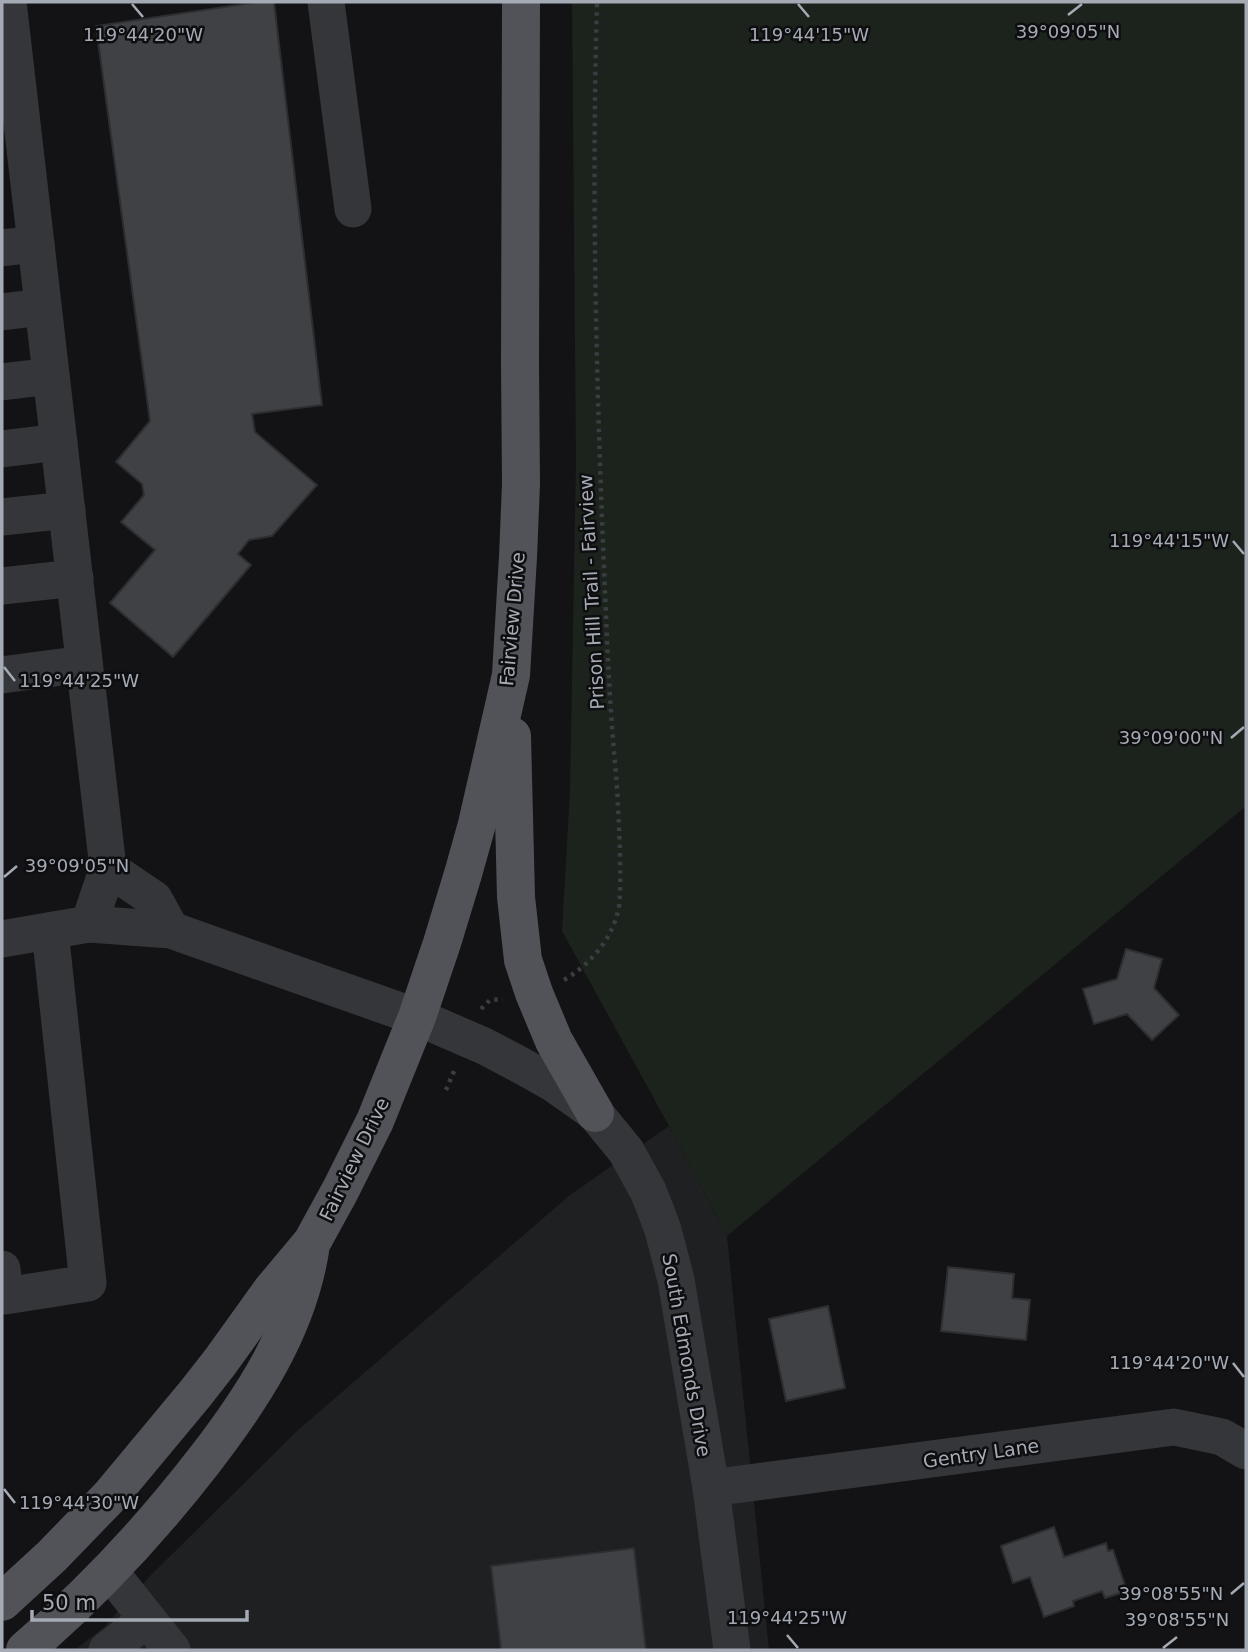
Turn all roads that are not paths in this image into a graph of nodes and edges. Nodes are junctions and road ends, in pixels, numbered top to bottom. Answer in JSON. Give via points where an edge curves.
{"nodes":[{"id":1,"x":8,"y":2,"type":"edge"},
{"id":2,"x":326,"y":2,"type":"edge"},
{"id":3,"x":521,"y":2,"type":"edge"},
{"id":4,"x":9,"y":73,"type":"edge"},
{"id":5,"x":14,"y":162,"type":"edge"},
{"id":6,"x":352,"y":209,"type":"dead end"},
{"id":7,"x":19,"y":246,"type":"edge"},
{"id":8,"x":43,"y":307,"type":"junction"},
{"id":9,"x":2,"y":312,"type":"edge"},
{"id":10,"x":51,"y":376,"type":"junction"},
{"id":11,"x":2,"y":382,"type":"edge"},
{"id":12,"x":59,"y":442,"type":"junction"},
{"id":13,"x":2,"y":449,"type":"edge"},
{"id":14,"x":67,"y":510,"type":"junction"},
{"id":15,"x":2,"y":517,"type":"edge"},
{"id":16,"x":75,"y":578,"type":"junction"},
{"id":17,"x":2,"y":586,"type":"edge"},
{"id":18,"x":85,"y":664,"type":"junction"},
{"id":19,"x":2,"y":675,"type":"edge"},
{"id":20,"x":510,"y":675,"type":"junction"},
{"id":21,"x":108,"y":868,"type":"junction"},
{"id":22,"x":89,"y":924,"type":"junction"},
{"id":23,"x":171,"y":930,"type":"junction"},
{"id":24,"x":50,"y":931,"type":"junction"},
{"id":25,"x":2,"y":939,"type":"edge"},
{"id":26,"x":417,"y":1017,"type":"junction"},
{"id":27,"x":595,"y":1113,"type":"junction"},
{"id":28,"x":312,"y":1242,"type":"junction"},
{"id":29,"x":2,"y":1269,"type":"edge"},
{"id":30,"x":1246,"y":1451,"type":"edge"},
{"id":31,"x":711,"y":1488,"type":"junction"},
{"id":32,"x":110,"y":1572,"type":"junction"},
{"id":33,"x":2,"y":1602,"type":"edge"},
{"id":34,"x":147,"y":1619,"type":"junction"},
{"id":35,"x":25,"y":1650,"type":"edge"},
{"id":36,"x":107,"y":1650,"type":"edge"},
{"id":37,"x":172,"y":1650,"type":"edge"},
{"id":38,"x":732,"y":1650,"type":"edge"}],
"edges":[{"from":1,"to":4,"type":"street"},
{"from":2,"to":6,"type":"street"},
{"from":3,"to":20,"type":"main road","name":"Fairview Drive","via":[[521,484]]},
{"from":4,"to":5,"type":"street"},
{"from":5,"to":7,"type":"street"},
{"from":7,"to":8,"type":"street"},
{"from":8,"to":9,"type":"street"},
{"from":8,"to":10,"type":"street"},
{"from":10,"to":11,"type":"street"},
{"from":10,"to":12,"type":"street"},
{"from":12,"to":13,"type":"street"},
{"from":12,"to":14,"type":"street"},
{"from":14,"to":15,"type":"street"},
{"from":14,"to":16,"type":"street"},
{"from":16,"to":17,"type":"street"},
{"from":16,"to":18,"type":"street"},
{"from":18,"to":19,"type":"street"},
{"from":18,"to":21,"type":"street"},
{"from":20,"to":26,"type":"main road","name":"Fairview Drive","via":[[470,849]]},
{"from":20,"to":27,"type":"main road","via":[[516,897],[523,960],[554,1041]]},
{"from":21,"to":22,"type":"street"},
{"from":21,"to":23,"type":"street","via":[[154,899]]},
{"from":22,"to":23,"type":"street","name":"South Edmonds Drive"},
{"from":22,"to":24,"type":"street","name":"South Edmonds Drive"},
{"from":23,"to":26,"type":"street","name":"South Edmonds Drive"},
{"from":24,"to":25,"type":"street","name":"South Edmonds Drive"},
{"from":24,"to":29,"type":"street","via":[[88,1283],[5,1296]]},
{"from":26,"to":27,"type":"street","name":"South Edmonds Drive","via":[[542,1076]]},
{"from":26,"to":28,"type":"main road","name":"Fairview Drive","via":[[375,1121]]},
{"from":27,"to":31,"type":"street","name":"South Edmonds Drive","via":[[638,1172],[663,1230],[676,1280]]},
{"from":28,"to":32,"type":"main road","name":"Fairview Drive","via":[[293,1314],[267,1367],[184,1487]]},
{"from":28,"to":33,"type":"main road","name":"Fairview Drive","via":[[111,1494]]},
{"from":30,"to":31,"type":"street","name":"Gentry Lane","via":[[1222,1437],[1174,1427]]},
{"from":31,"to":38,"type":"street","name":"South Edmonds Drive"},
{"from":32,"to":34,"type":"street"},
{"from":32,"to":35,"type":"main road","name":"Fairview Drive"},
{"from":34,"to":36,"type":"street"},
{"from":34,"to":37,"type":"street"}]}
